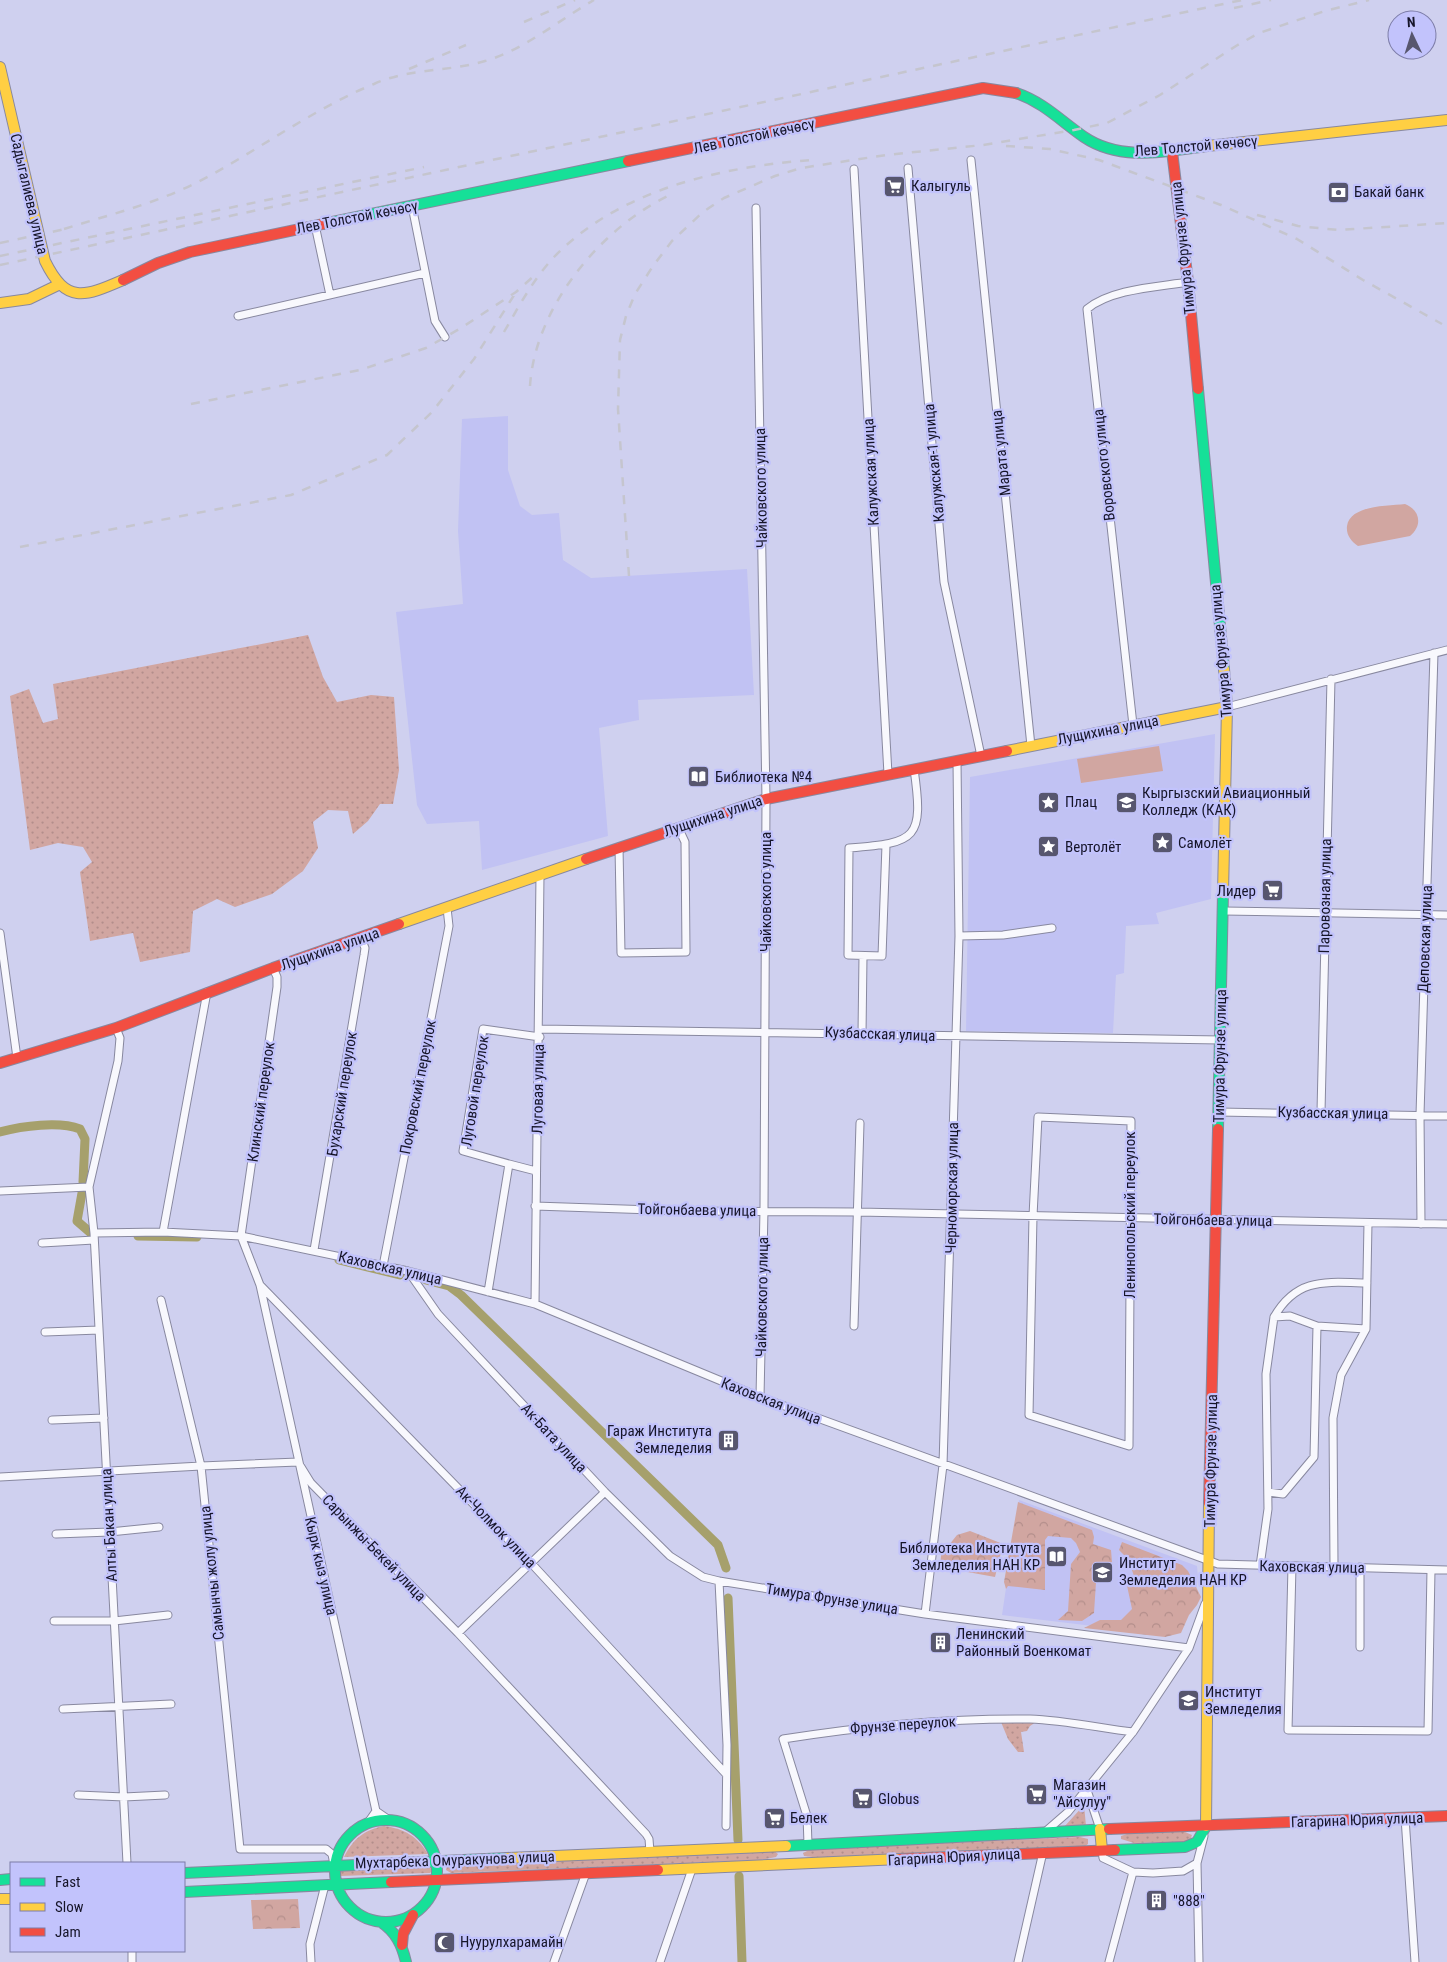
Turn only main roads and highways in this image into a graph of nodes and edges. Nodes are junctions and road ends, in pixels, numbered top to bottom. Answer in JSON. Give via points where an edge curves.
{"nodes":[{"id":1,"x":0,"y":67,"type":"edge"},
{"id":2,"x":1447,"y":120,"type":"edge"},
{"id":3,"x":1172,"y":151,"type":"junction"},
{"id":4,"x":58,"y":285,"type":"junction"},
{"id":5,"x":0,"y":303,"type":"edge"},
{"id":6,"x":1227,"y":707,"type":"junction"},
{"id":7,"x":0,"y":1063,"type":"edge"},
{"id":8,"x":1447,"y":1816,"type":"edge"},
{"id":9,"x":1206,"y":1826,"type":"junction"},
{"id":10,"x":1100,"y":1829,"type":"junction"},
{"id":11,"x":727,"y":1848,"type":"joint"},
{"id":12,"x":1102,"y":1850,"type":"junction"},
{"id":13,"x":436,"y":1861,"type":"junction"},
{"id":14,"x":334,"y":1865,"type":"junction"},
{"id":15,"x":692,"y":1869,"type":"joint"},
{"id":16,"x":185,"y":1872,"type":"edge"},
{"id":17,"x":436,"y":1880,"type":"junction"},
{"id":18,"x":330,"y":1885,"type":"junction"},
{"id":19,"x":185,"y":1892,"type":"edge"},
{"id":20,"x":413,"y":1914,"type":"junction"},
{"id":21,"x":381,"y":1922,"type":"junction"},
{"id":22,"x":402,"y":1946,"type":"junction"},
{"id":23,"x":406,"y":1962,"type":"edge"}],
"edges":[{"from":1,"to":4,"type":"main road","name":"Садыгалиева улица","via":[[45,261]]},
{"from":2,"to":3,"type":"main road","name":"Лев Толстой көчөсү"},
{"from":3,"to":4,"type":"main road","name":"Лев Толстой көчөсү","via":[[1120,152],[1093,142],[1034,100],[998,88],[983,88],[183,254],[92,291],[77,293]]},
{"from":3,"to":6,"type":"main road","name":"Тимура Фрунзе улица","via":[[1188,282]]},
{"from":4,"to":5,"type":"main road","via":[[29,298]]},
{"from":6,"to":7,"type":"main road","name":"Лущихина улица","via":[[766,799],[273,968],[116,1028]]},
{"from":6,"to":9,"type":"main road","name":"Тимура Фрунзе улица","via":[[1206,1599]]},
{"from":8,"to":9,"type":"main road","name":"Гагарина Юрия улица"},
{"from":9,"to":10,"type":"main road","name":"Гагарина Юрия улица"},
{"from":9,"to":12,"type":"main road","name":"Гагарина Юрия улица","via":[[1197,1842],[1185,1847]]},
{"from":10,"to":11,"type":"main road","name":"Гагарина Юрия улица"},
{"from":10,"to":12,"type":"main road"},
{"from":11,"to":13,"type":"main road","name":"Мухтарбека Омуракунова улица"},
{"from":12,"to":15,"type":"main road","name":"Гагарина Юрия улица"},
{"from":13,"to":14,"type":"main road","name":"Мухтарбека Омуракунова улица"},
{"from":13,"to":14,"type":"main road","via":[[422,1835],[405,1824],[389,1820],[358,1828],[345,1840]]},
{"from":13,"to":17,"type":"main road"},
{"from":14,"to":16,"type":"main road","name":"Мухтарбека Омуракунова улица"},
{"from":14,"to":18,"type":"main road"},
{"from":15,"to":17,"type":"main road","name":"Мухтарбека Омуракунова улица"},
{"from":17,"to":18,"type":"main road","name":"Мухтарбека Омуракунова улица"},
{"from":17,"to":20,"type":"main road","via":[[429,1899]]},
{"from":18,"to":19,"type":"main road","name":"Мухтарбека Омуракунова улица"},
{"from":18,"to":21,"type":"main road","via":[[351,1909],[367,1919]]},
{"from":20,"to":21,"type":"main road","via":[[396,1922]]},
{"from":20,"to":22,"type":"main road","via":[[403,1934]]},
{"from":21,"to":22,"type":"main road","via":[[397,1935]]},
{"from":22,"to":23,"type":"main road"}]}
